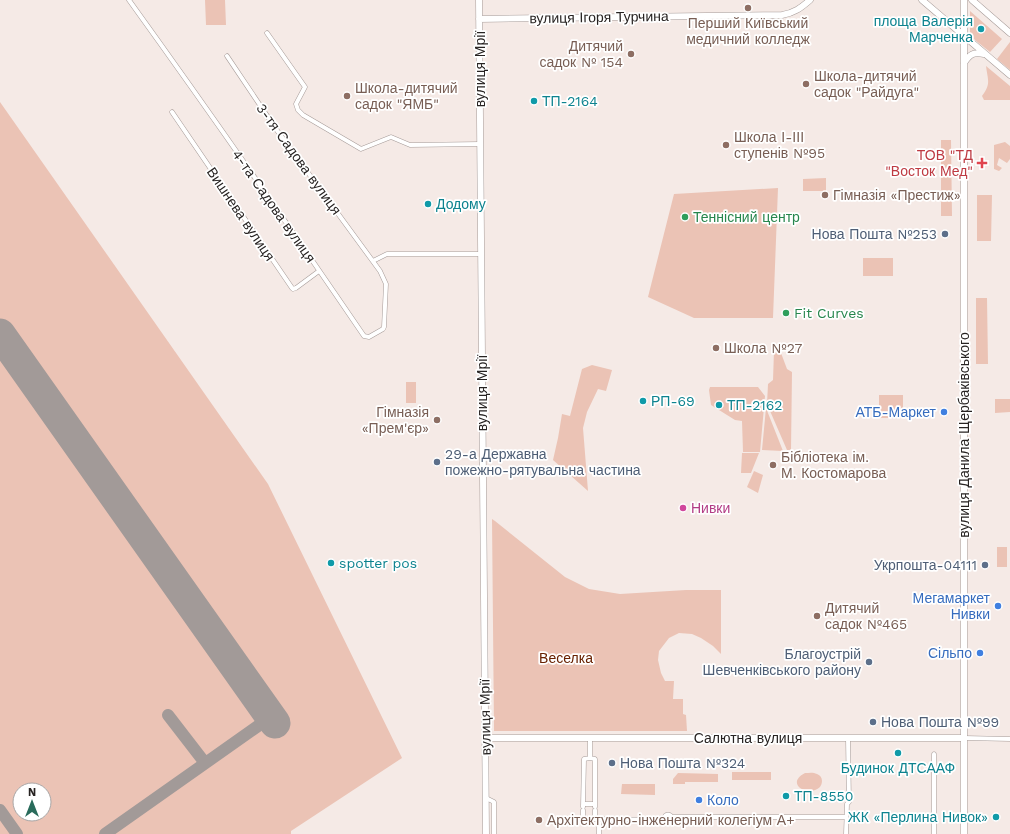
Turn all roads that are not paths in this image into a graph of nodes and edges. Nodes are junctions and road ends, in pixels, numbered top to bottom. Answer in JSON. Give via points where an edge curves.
{"nodes":[{"id":1,"x":129,"y":0,"type":"edge"},
{"id":2,"x":479,"y":0,"type":"edge"},
{"id":3,"x":810,"y":0,"type":"edge"},
{"id":4,"x":922,"y":0,"type":"edge"},
{"id":5,"x":964,"y":0,"type":"edge"},
{"id":6,"x":972,"y":0,"type":"edge"},
{"id":7,"x":479,"y":19,"type":"junction"},
{"id":8,"x":1010,"y":32,"type":"edge"},
{"id":9,"x":267,"y":33,"type":"dead end"},
{"id":10,"x":964,"y":36,"type":"junction"},
{"id":11,"x":985,"y":54,"type":"junction"},
{"id":12,"x":227,"y":56,"type":"dead end"},
{"id":13,"x":964,"y":63,"type":"junction"},
{"id":14,"x":1010,"y":74,"type":"edge"},
{"id":15,"x":172,"y":112,"type":"dead end"},
{"id":16,"x":480,"y":144,"type":"junction"},
{"id":17,"x":481,"y":254,"type":"junction"},
{"id":18,"x":373,"y":261,"type":"junction"},
{"id":19,"x":319,"y":271,"type":"junction"},
{"id":20,"x":485,"y":738,"type":"junction"},
{"id":21,"x":590,"y":738,"type":"junction"},
{"id":22,"x":848,"y":738,"type":"junction"},
{"id":23,"x":964,"y":738,"type":"junction"},
{"id":24,"x":1010,"y":738,"type":"edge"},
{"id":25,"x":934,"y":754,"type":"dead end"},
{"id":26,"x":590,"y":758,"type":"junction"},
{"id":27,"x":486,"y":798,"type":"junction"},
{"id":28,"x":583,"y":807,"type":"junction"},
{"id":29,"x":595,"y":807,"type":"junction"},
{"id":30,"x":846,"y":817,"type":"junction"},
{"id":31,"x":597,"y":819,"type":"junction"},
{"id":32,"x":486,"y":834,"type":"edge"},
{"id":33,"x":494,"y":834,"type":"edge"},
{"id":34,"x":599,"y":834,"type":"edge"},
{"id":35,"x":846,"y":834,"type":"edge"},
{"id":36,"x":934,"y":834,"type":"edge"},
{"id":37,"x":964,"y":834,"type":"edge"}],
"edges":[{"from":1,"to":19,"type":"street","name":"4-та Садова вулиця"},
{"from":2,"to":7,"type":"street","name":"вулиця Мрії"},
{"from":3,"to":7,"type":"street","name":"вулиця Ігоря Турчина","via":[[797,11],[782,15]]},
{"from":4,"to":10,"type":"street"},
{"from":5,"to":10,"type":"street"},
{"from":6,"to":8,"type":"street"},
{"from":7,"to":16,"type":"street","name":"вулиця Мрії"},
{"from":9,"to":16,"type":"street","via":[[305,87],[296,104],[300,112],[361,150],[391,137],[410,145]]},
{"from":10,"to":11,"type":"street"},
{"from":10,"to":13,"type":"street","name":"вулиця Данила Щербаківського"},
{"from":11,"to":13,"type":"street","via":[[972,54]]},
{"from":11,"to":14,"type":"street"},
{"from":12,"to":18,"type":"street","name":"3-тя Садова вулиця","via":[[276,129]]},
{"from":13,"to":23,"type":"street","name":"вулиця Данила Щербаківського"},
{"from":15,"to":19,"type":"street","name":"Вишнева вулиця","via":[[292,288],[296,288]]},
{"from":16,"to":17,"type":"street","name":"вулиця Мрії"},
{"from":17,"to":18,"type":"street","via":[[386,254]]},
{"from":17,"to":20,"type":"street","name":"вулиця Мрії"},
{"from":18,"to":19,"type":"street","name":"4-та Садова вулиця","via":[[386,284],[384,327],[369,337],[364,336]]},
{"from":20,"to":21,"type":"street","name":"Салютна вулиця"},
{"from":20,"to":27,"type":"street","name":"вулиця Мрії"},
{"from":21,"to":22,"type":"street","name":"Салютна вулиця"},
{"from":21,"to":26,"type":"street"},
{"from":22,"to":23,"type":"street","name":"Салютна вулиця"},
{"from":22,"to":30,"type":"street","via":[[849,802]]},
{"from":23,"to":24,"type":"street","name":"Салютна вулиця"},
{"from":23,"to":37,"type":"street","name":"вулиця Данила Щербаківського"},
{"from":25,"to":36,"type":"street"},
{"from":26,"to":28,"type":"street","via":[[584,759]]},
{"from":26,"to":29,"type":"street","via":[[595,759]]},
{"from":27,"to":32,"type":"street","name":"вулиця Мрії"},
{"from":27,"to":33,"type":"street","via":[[494,802]]},
{"from":28,"to":29,"type":"street"},
{"from":28,"to":31,"type":"street","via":[[585,819]]},
{"from":29,"to":31,"type":"street"},
{"from":30,"to":31,"type":"street","via":[[671,817],[669,821]]},
{"from":30,"to":35,"type":"street"},
{"from":31,"to":34,"type":"street"}]}
